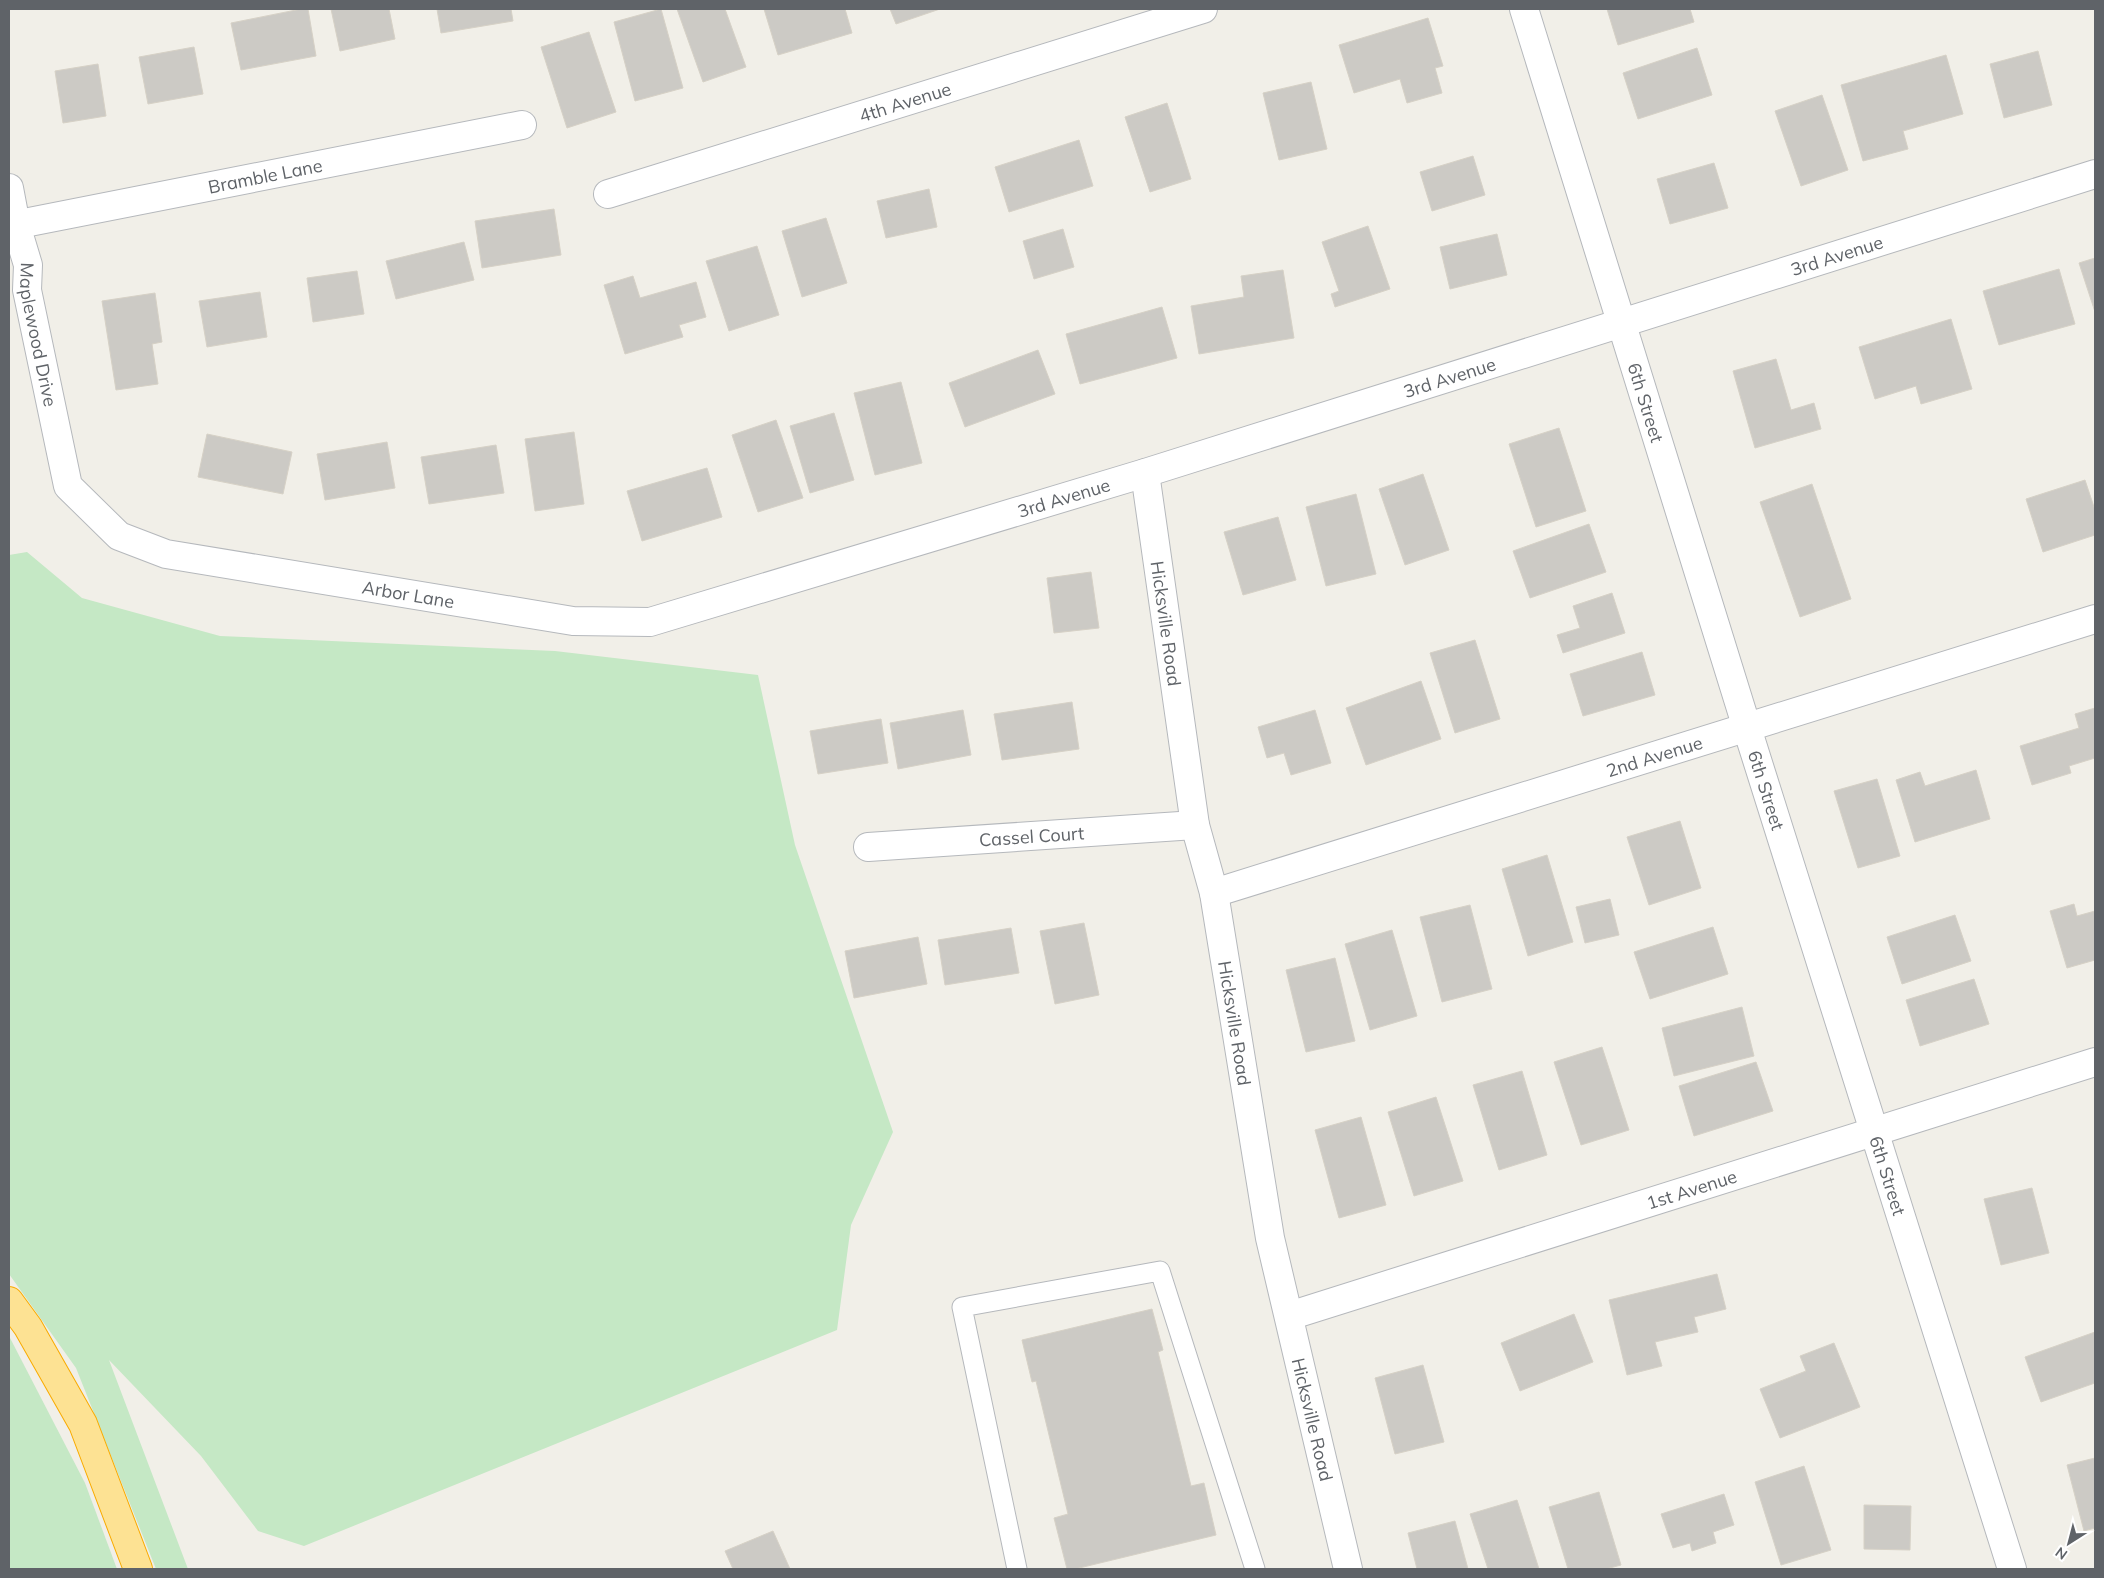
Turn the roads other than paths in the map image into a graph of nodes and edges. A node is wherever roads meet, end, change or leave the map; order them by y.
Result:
1 (1203, 9) edge
2 (1524, 9) edge
3 (522, 125) dead end
4 (2095, 174) edge
5 (9, 188) edge
6 (608, 194) dead end
7 (12, 225) edge
8 (1621, 322) junction
9 (61, 452) joint
10 (1145, 472) junction
11 (804, 576) joint
12 (2095, 619) edge
13 (1747, 728) junction
14 (1195, 825) junction
15 (868, 847) dead end
16 (1214, 893) junction
17 (2095, 1062) edge
18 (1874, 1132) junction
19 (9, 1301) edge
20 (1289, 1316) junction
21 (138, 1569) edge
22 (1017, 1569) edge
23 (1255, 1569) edge
24 (1348, 1569) edge
25 (2012, 1569) edge

1 - 6 street, 4th Avenue
2 - 8 street, 6th Street
3 - 7 street, Bramble Lane
4 - 8 street, 3rd Avenue
5 - 7 street, Maplewood Drive
7 - 9 street, Maplewood Drive
8 - 10 street, 3rd Avenue
8 - 13 street, 6th Street
9 - 11 street, Arbor Lane
10 - 11 street, 3rd Avenue
10 - 14 street, Hicksville Road
12 - 13 street, 2nd Avenue
13 - 16 street, 2nd Avenue
13 - 18 street, 6th Street
14 - 15 street, Cassel Court
14 - 16 street, Hicksville Road
16 - 20 street, Hicksville Road
17 - 18 street, 1st Avenue
18 - 20 street, 1st Avenue
18 - 25 street, 6th Street
19 - 21 highway
20 - 24 street, Hicksville Road
22 - 23 lane

